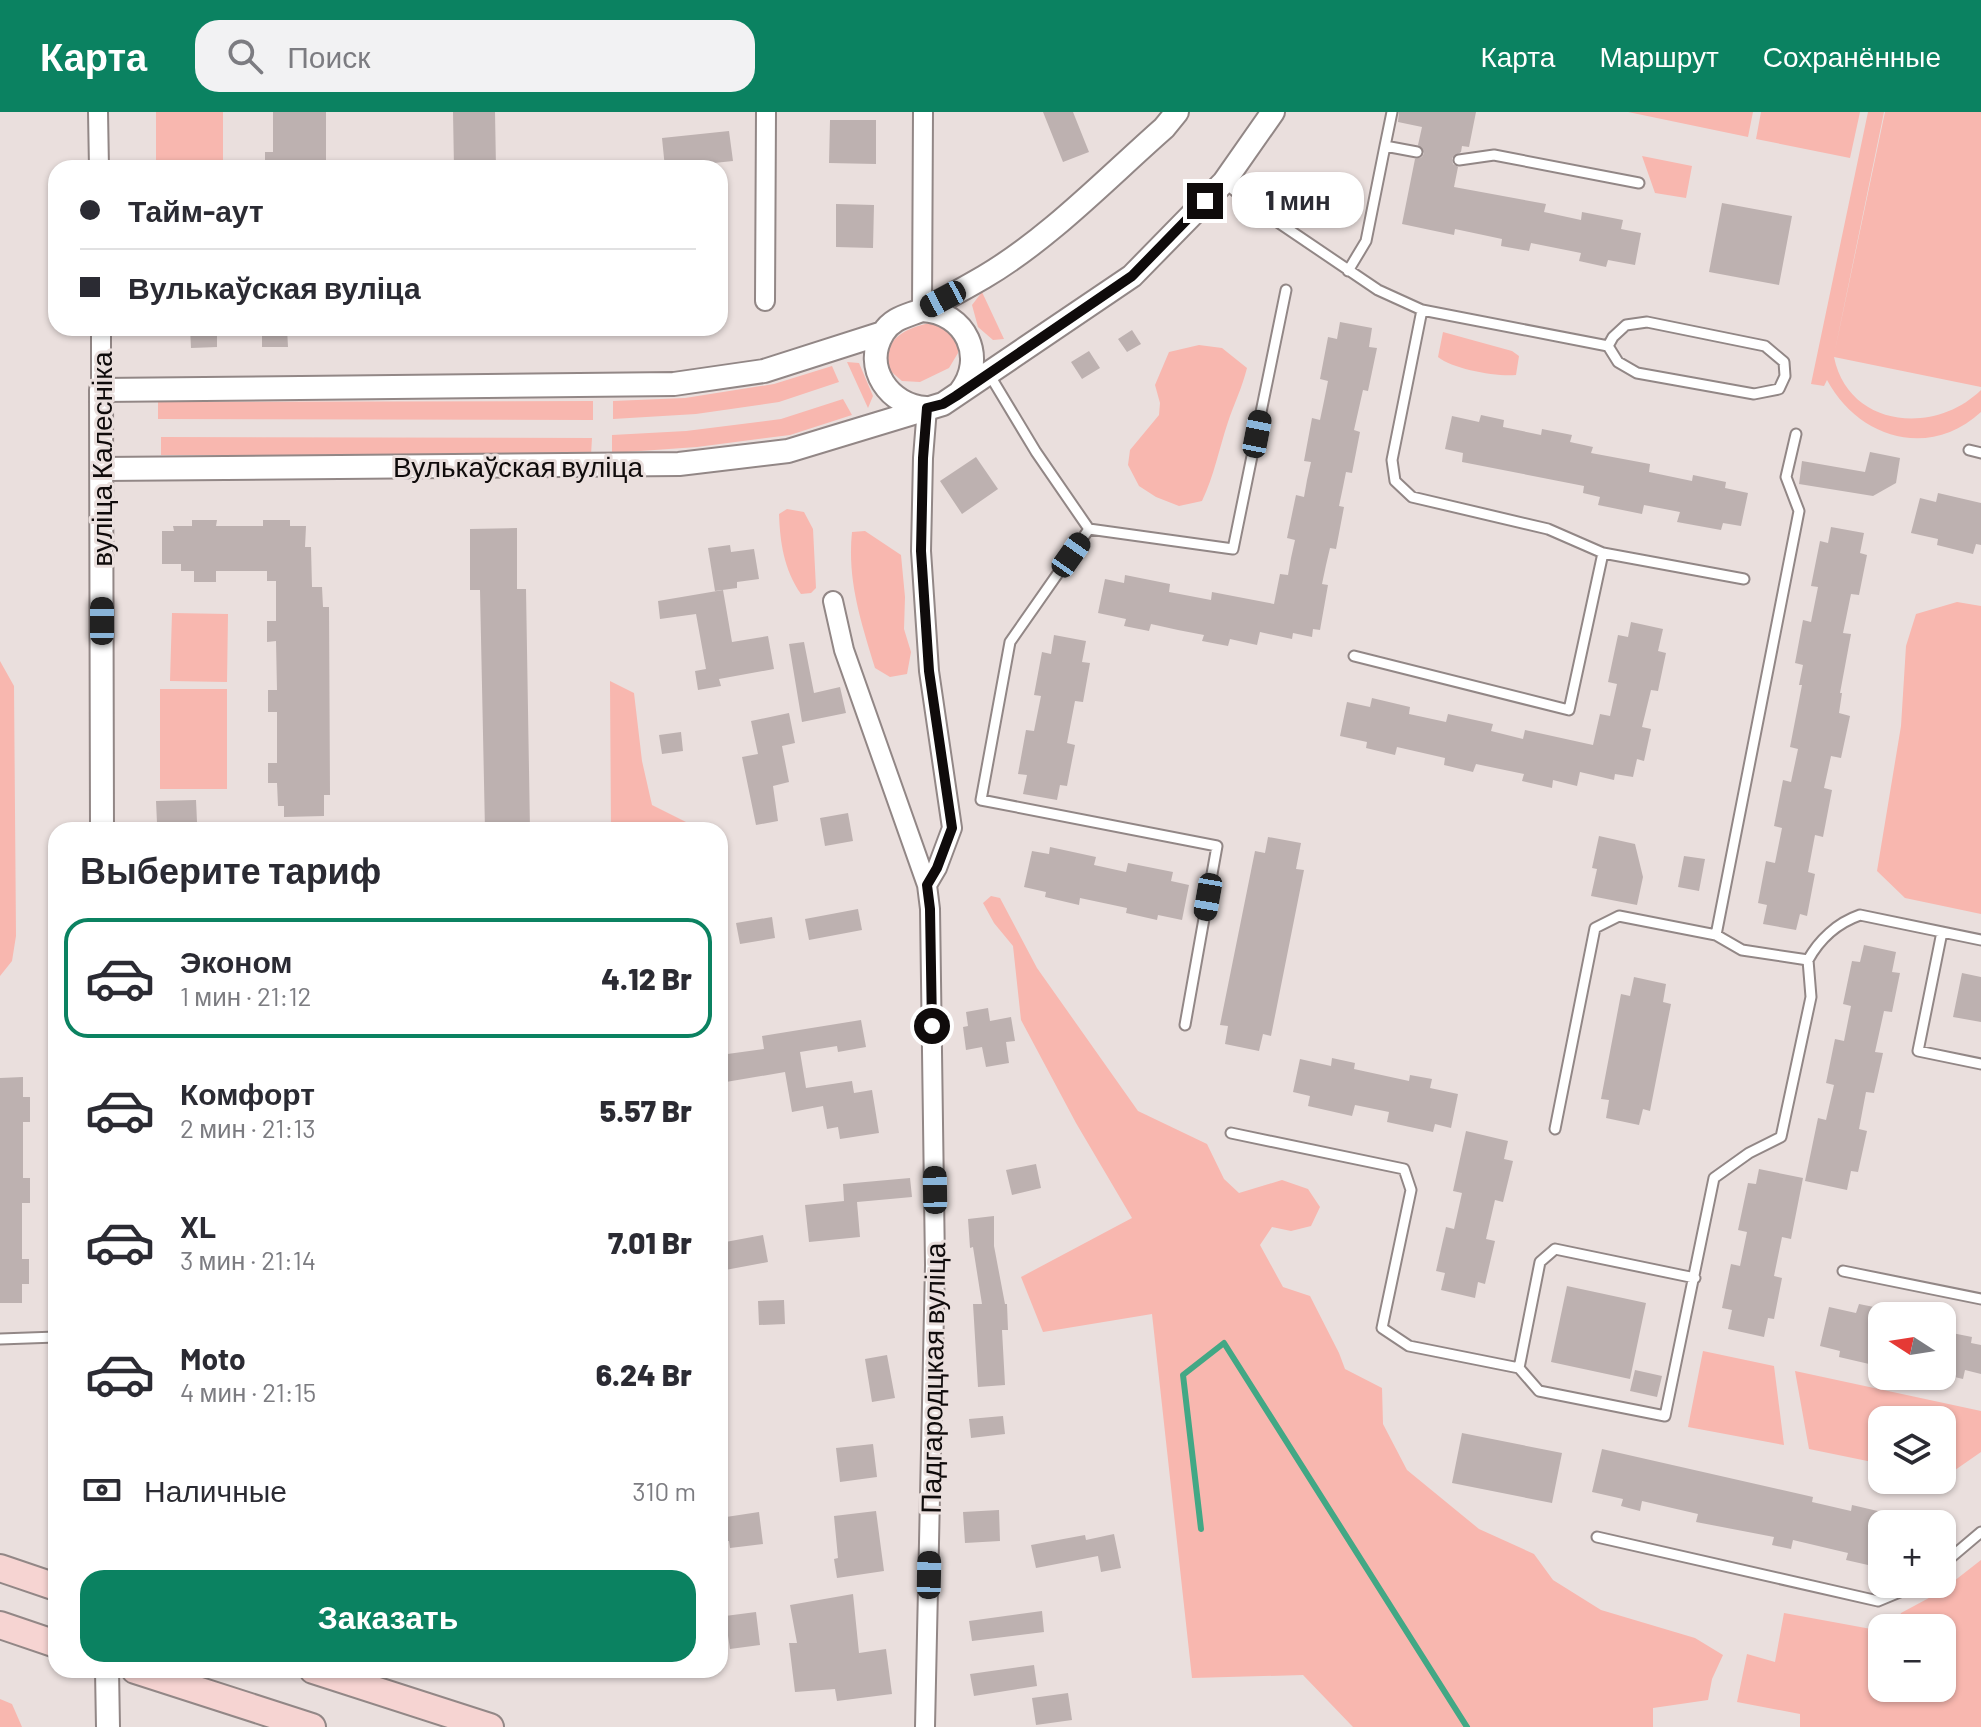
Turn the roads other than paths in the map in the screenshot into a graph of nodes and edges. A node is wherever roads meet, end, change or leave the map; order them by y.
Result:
1 (98, 112) edge
2 (766, 112) edge
3 (923, 112) edge
4 (1177, 112) edge
5 (1273, 112) edge
6 (1392, 112) edge
7 (1385, 146) junction
8 (1417, 152) dead end
9 (99, 160) edge
10 (1459, 160) dead end
11 (1224, 182) junction
12 (1639, 183) dead end
13 (1348, 271) junction
14 (1286, 290) dead end
15 (765, 301) dead end
16 (922, 310) junction
17 (1422, 310) junction
18 (883, 333) junction
19 (101, 336) edge
20 (1608, 346) junction
21 (989, 374) junction
22 (101, 390) junction
23 (956, 396) junction
24 (927, 408) junction
25 (1796, 434) dead end
26 (1969, 450) dead end
27 (1981, 453) edge
28 (102, 469) junction
29 (1089, 529) junction
30 (1603, 553) junction
31 (1744, 579) dead end
32 (833, 601) dead end
33 (1354, 656) dead end
34 (102, 822) edge
35 (927, 885) junction
36 (1942, 932) junction
37 (1716, 935) junction
38 (1981, 940) edge
39 (1808, 960) junction
40 (1185, 1025) dead end
41 (1981, 1064) edge
42 (1555, 1129) dead end
43 (1231, 1133) dead end
44 (1843, 1271) dead end
45 (1695, 1278) junction
46 (1981, 1299) edge
47 (48, 1337) edge
48 (0, 1339) edge
49 (1519, 1368) junction
50 (1981, 1532) edge
51 (1597, 1537) dead end
52 (1956, 1553) edge
53 (0, 1568) edge
54 (48, 1584) edge
55 (1885, 1598) edge
56 (0, 1625) edge
57 (48, 1641) edge
58 (107, 1678) edge
59 (160, 1678) edge
60 (338, 1678) edge
61 (108, 1727) edge
62 (312, 1727) edge
63 (490, 1727) edge
64 (925, 1727) edge

1 - 9 street
2 - 15 street
3 - 16 street
4 - 16 street
5 - 11 street, Вулькаўская вуліца
6 - 7 lane
7 - 8 lane
7 - 13 lane
10 - 12 lane
11 - 13 lane
11 - 21 street, Вулькаўская вуліца
13 - 17 lane
14 - 29 lane
16 - 18 street
16 - 23 street
17 - 20 lane
17 - 30 lane
18 - 22 street
18 - 24 street
19 - 22 street, вуліца Калесніка
20 - 20 lane
21 - 23 street, Вулькаўская вуліца
21 - 29 lane
22 - 28 street, вуліца Калесніка
23 - 24 street, Вулькаўская вуліца
24 - 28 street, Вулькаўская вуліца
24 - 35 street
25 - 37 lane
26 - 27 lane
28 - 34 street, вуліца Калесніка
29 - 40 lane
30 - 31 lane
30 - 33 lane
32 - 35 street, Падгародцкая вуліца
35 - 64 street, Падгародцкая вуліца
36 - 38 lane
36 - 39 lane
36 - 41 lane
37 - 39 lane
37 - 42 lane
39 - 45 lane
43 - 49 lane
44 - 46 lane
45 - 49 lane
45 - 49 lane
47 - 48 lane
50 - 52 lane
51 - 55 lane
53 - 54 main road
56 - 57 main road
58 - 61 street
59 - 62 main road
60 - 63 main road

